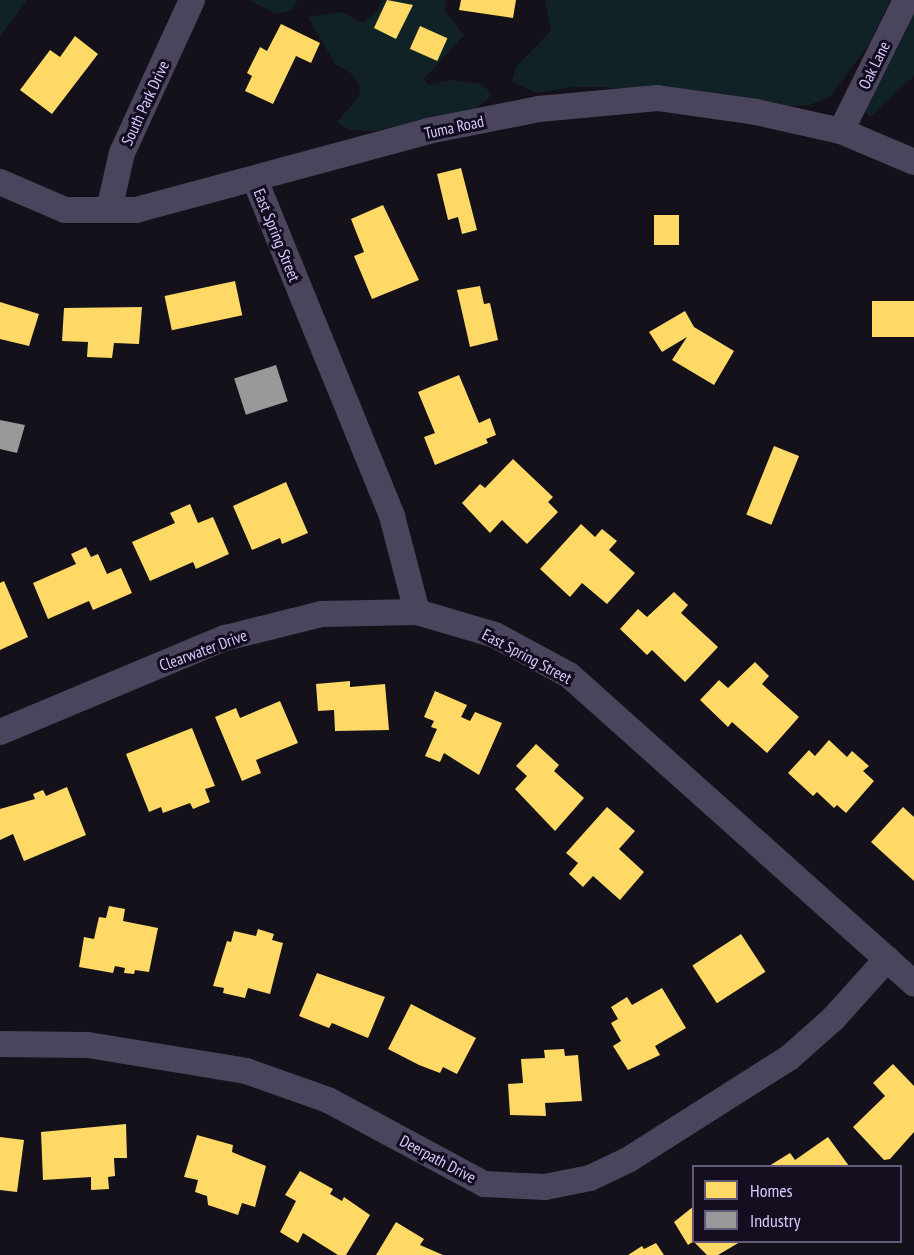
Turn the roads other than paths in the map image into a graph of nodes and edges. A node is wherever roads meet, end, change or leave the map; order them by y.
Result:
1 (192, 0) edge
2 (906, 0) edge
3 (841, 130) junction
4 (914, 162) edge
5 (255, 180) junction
6 (0, 182) edge
7 (109, 210) junction
8 (417, 612) junction
9 (0, 732) edge
10 (887, 959) junction
11 (914, 984) edge
12 (0, 1044) edge

1 - 7 street, South Park Drive
2 - 3 street, Oak Lane
3 - 4 street, Tuma Road
3 - 5 street, Tuma Road
5 - 7 street, Tuma Road
5 - 8 street, East Spring Street
6 - 7 street, Tuma Road
8 - 9 street, Clearwater Drive
8 - 10 street, East Spring Street
10 - 11 street, East Spring Street
10 - 12 street, Deerpath Drive

